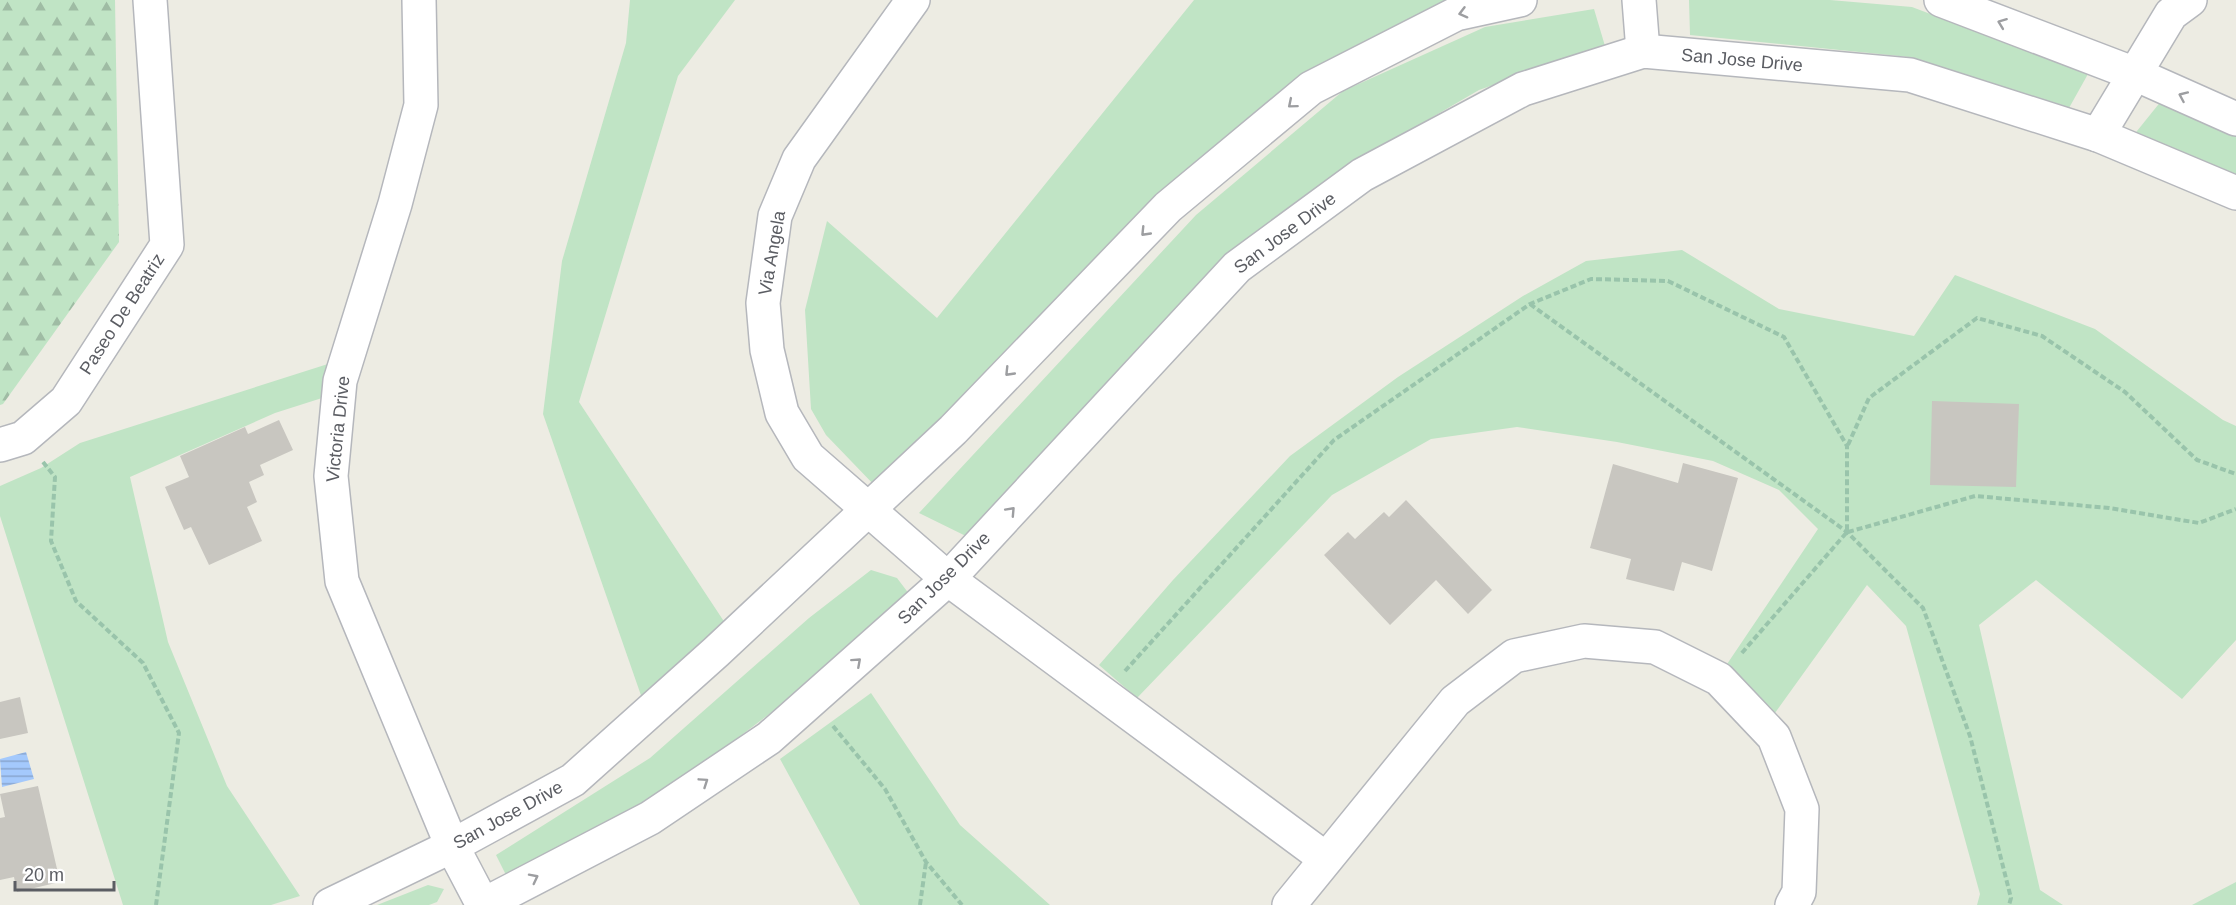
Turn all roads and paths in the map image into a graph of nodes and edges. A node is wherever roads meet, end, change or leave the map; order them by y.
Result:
1 (150, 0) edge
2 (418, 0) edge
3 (913, 0) edge
4 (1520, 0) edge
5 (1640, 0) edge
6 (1941, 0) edge
7 (2190, 0) edge
8 (1644, 51) junction
9 (2135, 74) junction
10 (2236, 119) edge
11 (2098, 135) junction
12 (2236, 194) edge
13 (1530, 304) junction
14 (12, 442) edge
15 (1847, 446) junction
16 (2236, 474) edge
17 (2236, 509) edge
18 (868, 510) junction
19 (1847, 532) junction
20 (948, 579) junction
21 (1719, 679) junction
22 (1105, 693) junction
23 (812, 702) junction
24 (452, 846) junction
25 (1326, 859) junction
26 (926, 862) junction
27 (156, 905) edge
28 (330, 905) edge
29 (483, 905) edge
30 (920, 905) edge
31 (962, 905) edge
32 (1289, 905) edge
33 (1792, 905) edge
34 (2010, 905) edge

1 - 14 street, Paseo De Beatriz
2 - 24 street, Victoria Drive
3 - 18 street, Via Angela
4 -> 18 street, San Jose Drive
5 - 8 street
9 -> 6 street
7 - 9 street
8 - 11 street, San Jose Drive
20 -> 8 street, San Jose Drive
10 -> 9 street
9 - 11 street
11 - 12 street, San Jose Drive
13 - 15 path
13 - 19 path
13 - 22 path
14 - 27 path
15 - 16 path
15 - 19 path
17 - 19 path
18 - 20 street, Via Angela
18 - 24 street, San Jose Drive
19 - 21 path
19 - 34 path
20 - 22 street, Via Angela
23 -> 20 street, San Jose Drive
21 - 25 street
21 - 33 street
22 - 25 street, Via Angela
23 - 26 path
29 -> 23 street, San Jose Drive
24 - 28 street, San Jose Drive
24 - 29 street, Victoria Drive
25 - 32 street
26 - 30 path
26 - 31 path

